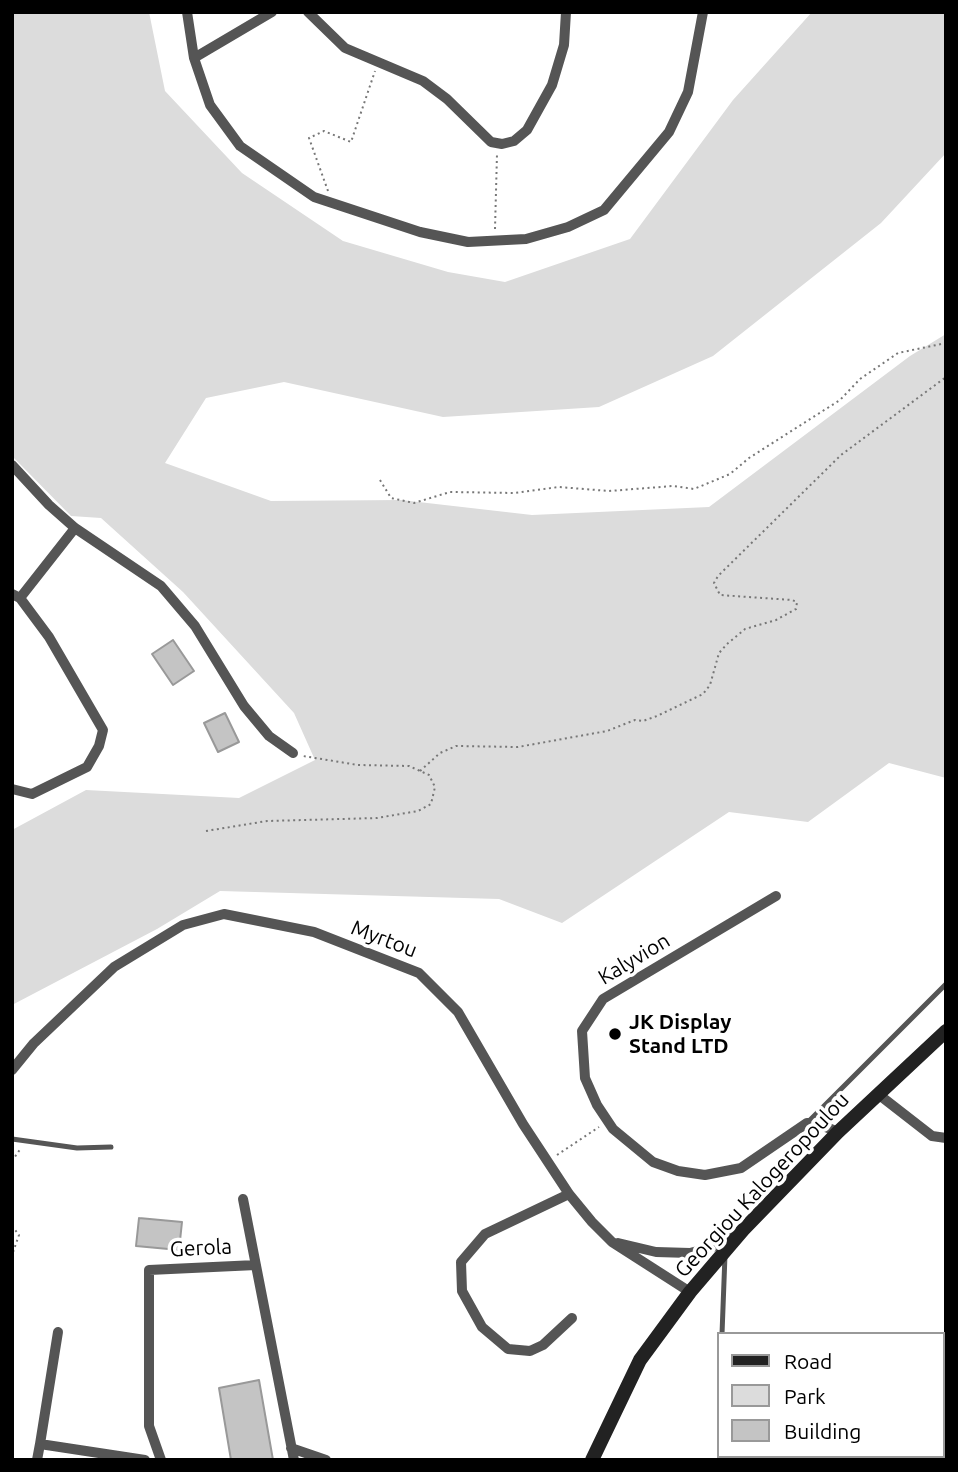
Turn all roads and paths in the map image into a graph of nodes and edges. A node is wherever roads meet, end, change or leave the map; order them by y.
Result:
1 (187, 12) edge
2 (272, 12) edge
3 (307, 12) edge
4 (566, 12) edge
5 (703, 12) edge
6 (194, 58) junction
7 (377, 64) junction
8 (498, 143) junction
9 (330, 202) junction
10 (495, 241) junction
11 (946, 343) edge
12 (946, 377) edge
13 (12, 465) edge
14 (380, 480) dead end
15 (75, 527) junction
16 (16, 596) edge
17 (293, 753) joint
18 (420, 771) junction
19 (12, 789) edge
20 (206, 831) dead end
21 (776, 897) dead end
22 (946, 984) edge
23 (946, 1031) edge
24 (12, 1070) edge
25 (878, 1094) junction
26 (607, 1120) junction
27 (807, 1123) junction
28 (838, 1132) junction
29 (946, 1138) edge
30 (12, 1139) edge
31 (26, 1142) junction
32 (111, 1147) dead end
33 (560, 1153) dead end
34 (12, 1160) edge
35 (569, 1194) junction
36 (243, 1199) dead end
37 (12, 1226) edge
38 (743, 1230) junction
39 (612, 1242) junction
40 (726, 1249) junction
41 (12, 1255) edge
42 (256, 1265) junction
43 (690, 1292) junction
44 (572, 1318) dead end
45 (58, 1332) dead end
46 (722, 1332) edge
47 (40, 1444) junction
48 (293, 1454) edge
49 (37, 1460) edge
50 (145, 1460) edge
51 (161, 1460) edge
52 (326, 1460) edge
53 (592, 1460) edge

1 - 6 street
2 - 6 street
3 - 7 street
4 - 8 street
5 - 10 street
6 - 9 street
7 - 8 street
7 - 9 path
8 - 10 path
9 - 10 street
11 - 14 path
12 - 18 path
13 - 15 street
15 - 16 street
15 - 17 street
16 - 19 street
17 - 18 path
18 - 20 path
21 - 26 street, Kalyvion
22 - 27 lane
23 - 25 street, Georgiou Kalogeropoulou
24 - 35 street, Myrtou
25 - 28 street, Georgiou Kalogeropoulou
25 - 29 street
26 - 27 street, Kalyvion
26 - 33 path
27 - 28 street
28 - 38 street, Georgiou Kalogeropoulou
30 - 31 lane
31 - 32 lane
31 - 34 path
35 - 39 street, Myrtou
35 - 44 street
36 - 42 street
37 - 41 path
38 - 39 street
38 - 40 street, Georgiou Kalogeropoulou
39 - 43 street, Myrtou
40 - 43 street, Georgiou Kalogeropoulou
40 - 46 lane
42 - 48 street
42 - 51 street, Gerola
43 - 53 street, Georgiou Kalogeropoulou
45 - 47 street
47 - 49 street
47 - 50 street
48 - 52 street

